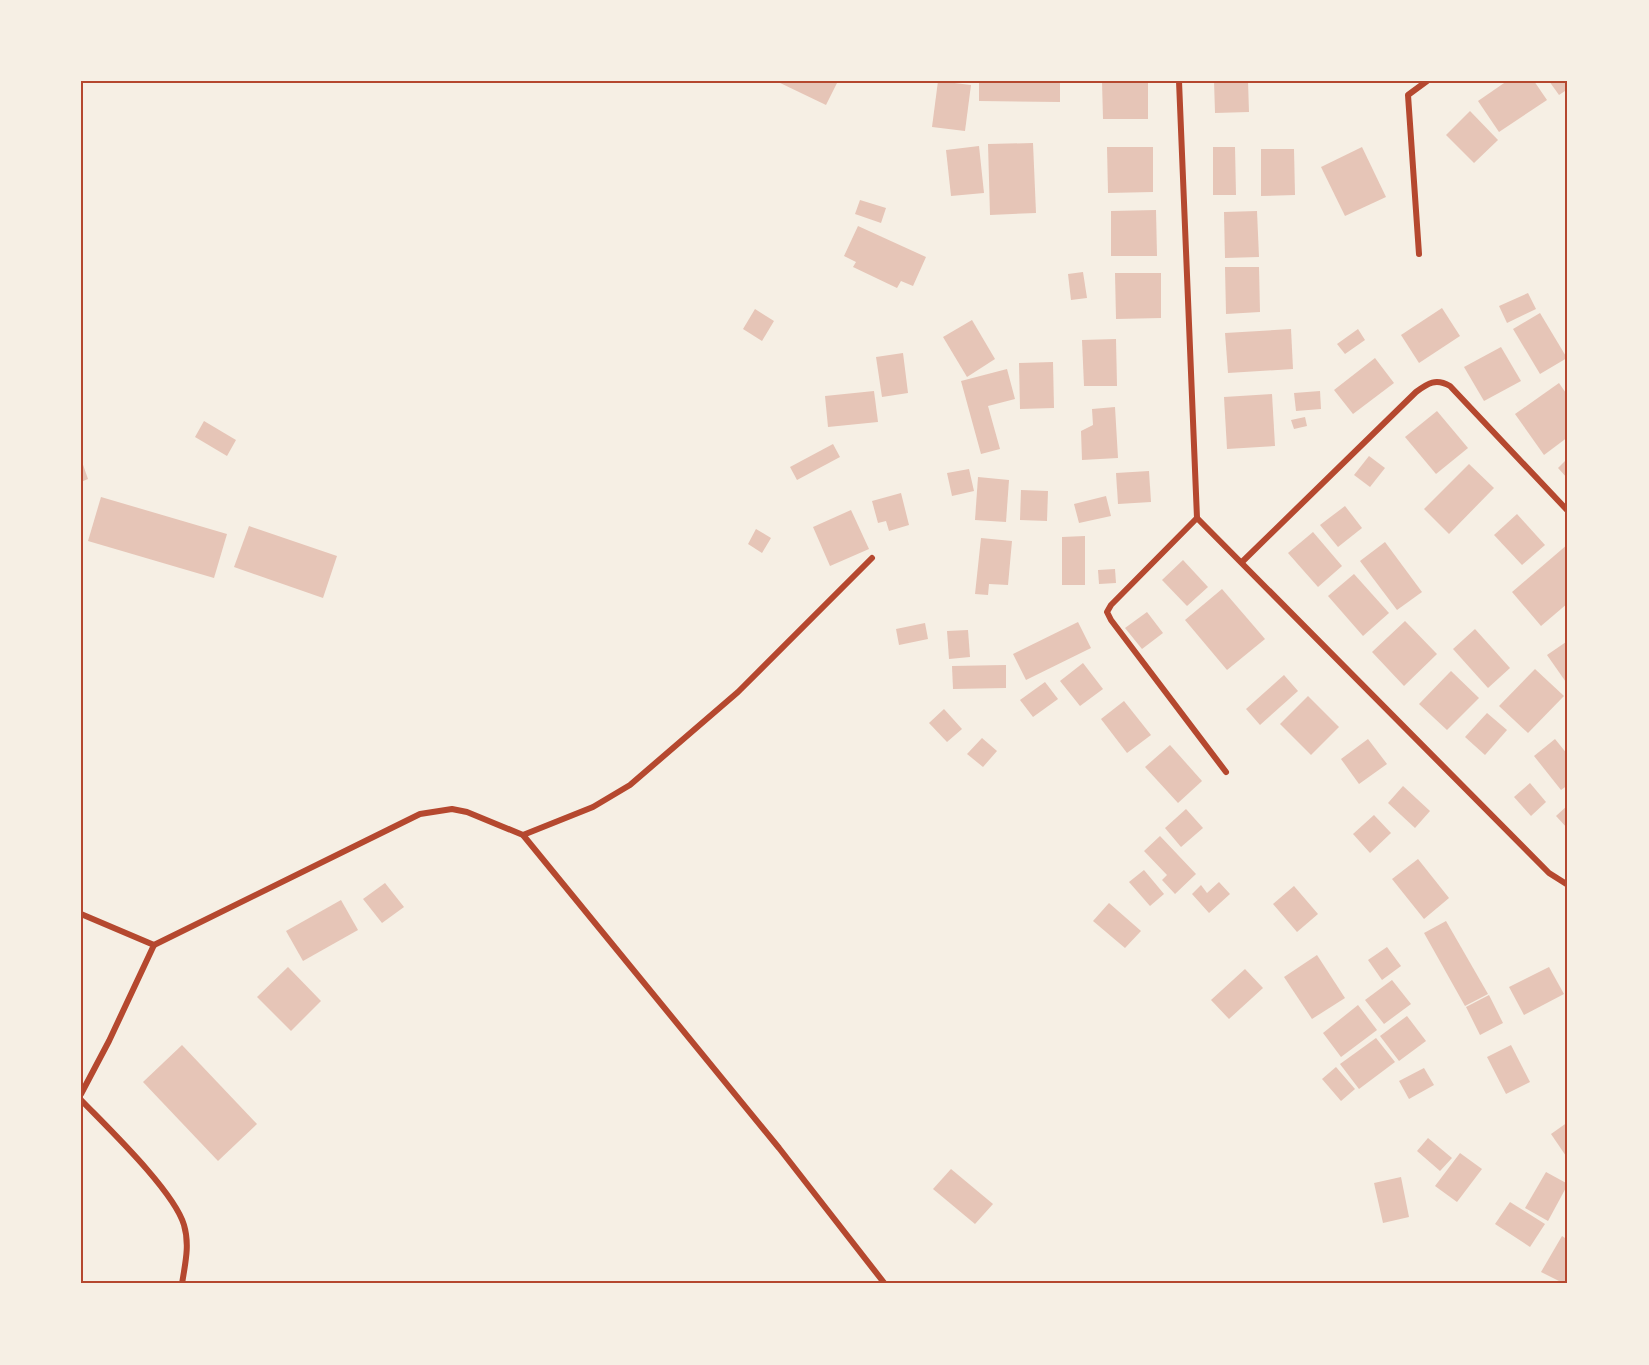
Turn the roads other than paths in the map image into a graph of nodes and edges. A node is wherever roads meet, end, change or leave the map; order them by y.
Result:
1 (1179, 81) edge
2 (1427, 81) edge
3 (1419, 255) dead end
4 (1568, 511) edge
5 (1197, 518) junction
6 (872, 558) dead end
7 (1243, 561) junction
8 (1226, 772) dead end
9 (523, 835) junction
10 (1568, 885) edge
11 (81, 914) edge
12 (154, 945) junction
13 (81, 1094) edge
14 (81, 1100) edge
15 (182, 1284) edge
16 (885, 1284) edge

1 - 5 street
2 - 3 street
4 - 7 street
5 - 7 street
5 - 8 street
6 - 9 street
7 - 10 street
9 - 12 street
9 - 16 street
11 - 12 street
12 - 13 street
14 - 15 street

